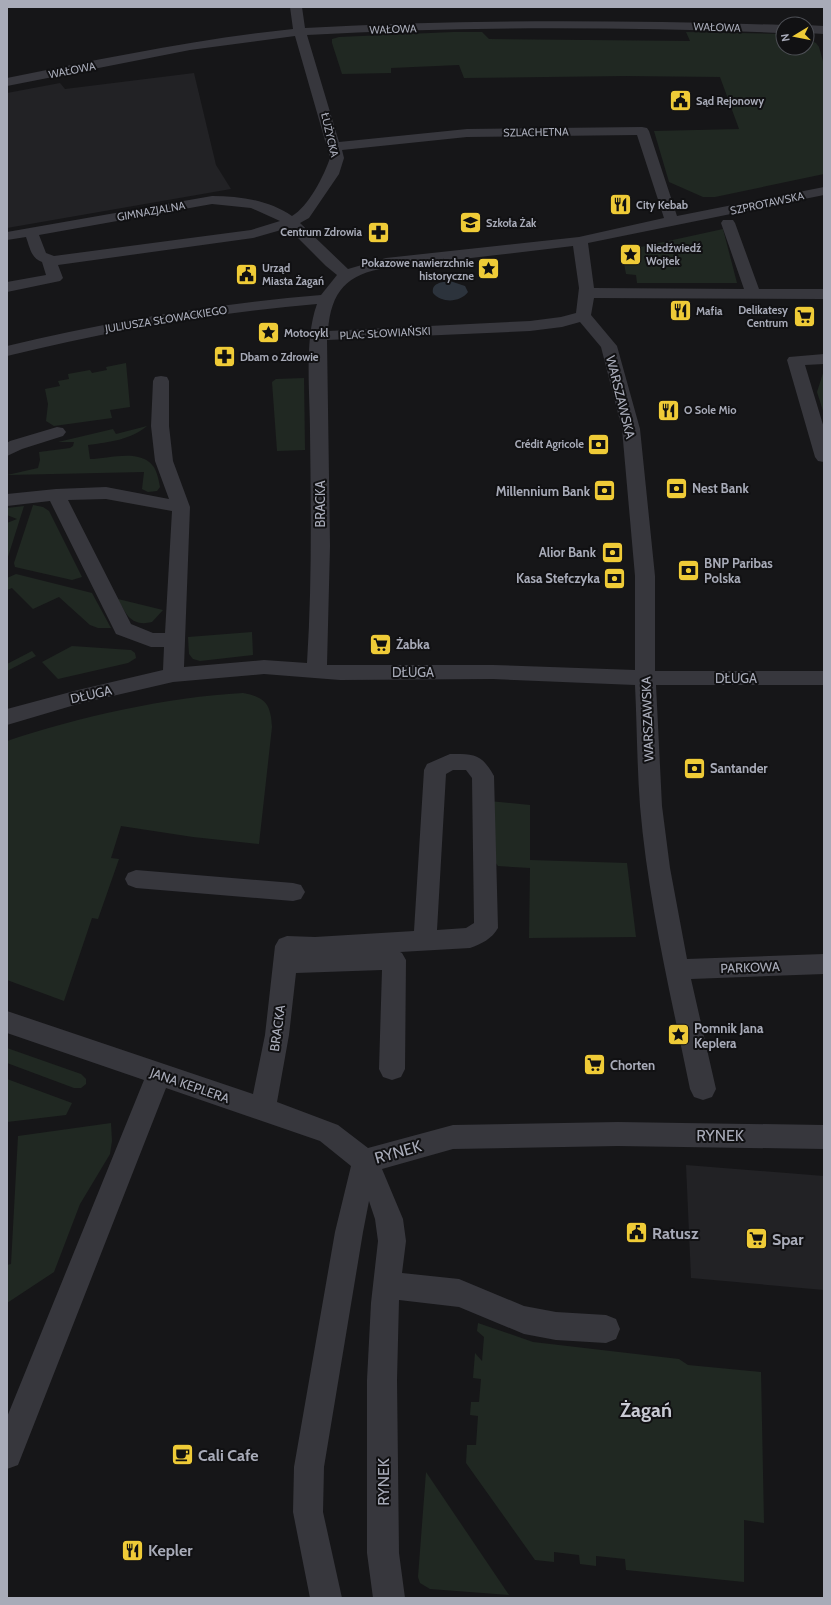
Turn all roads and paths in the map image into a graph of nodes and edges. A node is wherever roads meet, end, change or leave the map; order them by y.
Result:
1 (296, 7) edge
2 (775, 29) edge
3 (300, 32) junction
4 (7, 82) edge
5 (335, 147) junction
6 (824, 191) edge
7 (711, 214) joint
8 (291, 222) junction
9 (672, 222) junction
10 (728, 223) dead end
11 (31, 232) junction
12 (7, 236) edge
13 (580, 242) junction
14 (49, 260) junction
15 (346, 275) junction
16 (7, 287) edge
17 (753, 292) junction
18 (587, 293) junction
19 (824, 294) edge
20 (326, 299) junction
21 (583, 316) junction
22 (320, 336) junction
23 (7, 351) edge
24 (824, 359) edge
25 (161, 381) dead end
26 (57, 432) dead end
27 (7, 451) edge
28 (824, 458) edge
29 (56, 495) junction
30 (7, 500) edge
31 (181, 507) junction
32 (175, 640) junction
33 (317, 672) junction
34 (173, 675) junction
35 (645, 678) junction
36 (824, 678) edge
37 (7, 717) edge
38 (136, 879) dead end
39 (293, 892) dead end
40 (425, 941) junction
41 (286, 954) junction
42 (824, 964) edge
43 (677, 969) junction
44 (7, 1022) edge
45 (392, 1069) dead end
46 (159, 1074) junction
47 (703, 1089) dead end
48 (263, 1110) junction
49 (824, 1137) edge
50 (365, 1161) junction
51 (388, 1284) junction
52 (606, 1329) dead end
53 (7, 1454) edge
54 (326, 1598) edge
55 (389, 1598) edge

1 - 3 street, ŁUŻYCKA
2 - 3 street, WAŁOWA
3 - 4 street, WAŁOWA
3 - 5 street, ŁUŻYCKA
5 - 8 street, ŁUŻYCKA
5 - 9 street, SZLACHETNA
6 - 7 street, SZPROTAWSKA
7 - 9 street, PLAC SŁOWIAŃSKI
8 - 11 street, GIMNAZJALNA
8 - 14 street, ŁUŻYCKA
8 - 15 street
9 - 13 street, PLAC SŁOWIAŃSKI
10 - 17 street
11 - 12 street, GIMNAZJALNA
11 - 14 street
13 - 15 street, PLAC SŁOWIAŃSKI
13 - 18 street
14 - 16 street
15 - 20 street, PLAC SŁOWIAŃSKI
17 - 18 street
17 - 19 street
18 - 21 street
20 - 22 street, PLAC SŁOWIAŃSKI
20 - 23 street, JULIUSZA SŁOWACKIEGO
21 - 22 street, PLAC SŁOWIAŃSKI
21 - 35 street, WARSZAWSKA
22 - 33 street, BRACKA
24 - 28 street
25 - 31 street
26 - 27 street
29 - 30 street
29 - 31 street
29 - 32 street
31 - 32 street
32 - 34 street
33 - 34 street, DŁUGA
33 - 35 street, DŁUGA
34 - 37 street, DŁUGA
35 - 36 street, DŁUGA
35 - 43 street, WARSZAWSKA
38 - 39 street
40 - 40 street
40 - 41 street
41 - 45 street
41 - 48 street, BRACKA
42 - 43 street, PARKOWA
43 - 47 street, WARSZAWSKA
44 - 46 street, JANA KEPLERA
46 - 48 street, JANA KEPLERA
46 - 53 street
48 - 50 street, JANA KEPLERA
49 - 50 street, RYNEK
50 - 51 street, RYNEK
50 - 54 street
51 - 52 street
51 - 55 street, RYNEK

